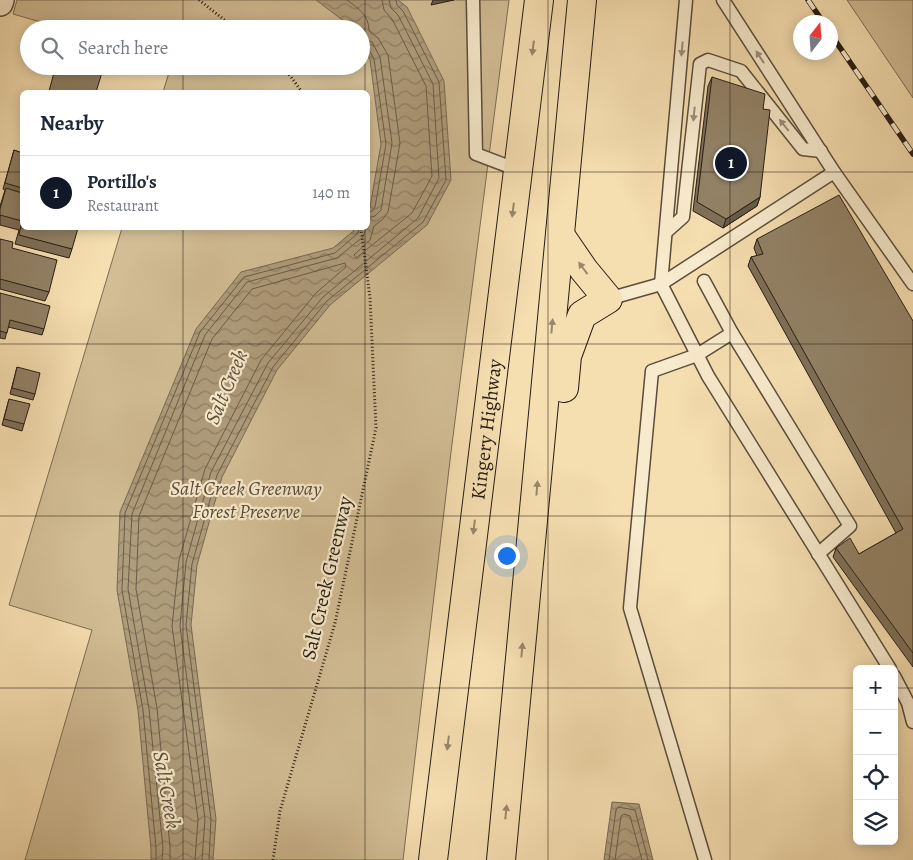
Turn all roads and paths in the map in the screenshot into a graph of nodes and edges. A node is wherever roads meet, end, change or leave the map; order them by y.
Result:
1 (199, 0) edge
2 (473, 0) edge
3 (539, 0) edge
4 (582, 0) edge
5 (686, 0) edge
6 (723, 0) edge
7 (225, 20) edge
8 (290, 75) edge
9 (301, 90) edge
10 (821, 151) junction
11 (518, 170) junction
12 (834, 172) junction
13 (361, 230) edge
14 (666, 232) junction
15 (560, 235) junction
16 (704, 281) dead end
17 (661, 284) junction
18 (913, 284) edge
19 (608, 299) junction
20 (732, 333) junction
21 (697, 356) junction
22 (818, 554) junction
23 (527, 596) junction
24 (887, 665) edge
25 (898, 684) edge
26 (913, 722) edge
27 (273, 860) edge
28 (433, 860) edge
29 (501, 860) edge
30 (705, 860) edge

1 - 7 path
2 - 11 lane
3 -> 11 highway, Kingery Highway
4 - 15 highway
5 -> 14 lane
10 -> 6 lane
8 - 9 path
10 - 12 lane
10 -> 14 lane
11 -> 28 highway, Kingery Highway
12 - 17 lane
12 - 18 lane
13 - 27 path, Salt Creek Greenway
14 - 17 lane
19 -> 15 highway
23 -> 15 highway
16 - 20 lane
17 - 19 lane
17 - 21 lane
19 - 23 highway
20 - 21 lane
20 - 22 lane
21 - 22 lane
21 - 30 lane
22 - 24 lane
29 -> 23 highway
25 - 26 lane

